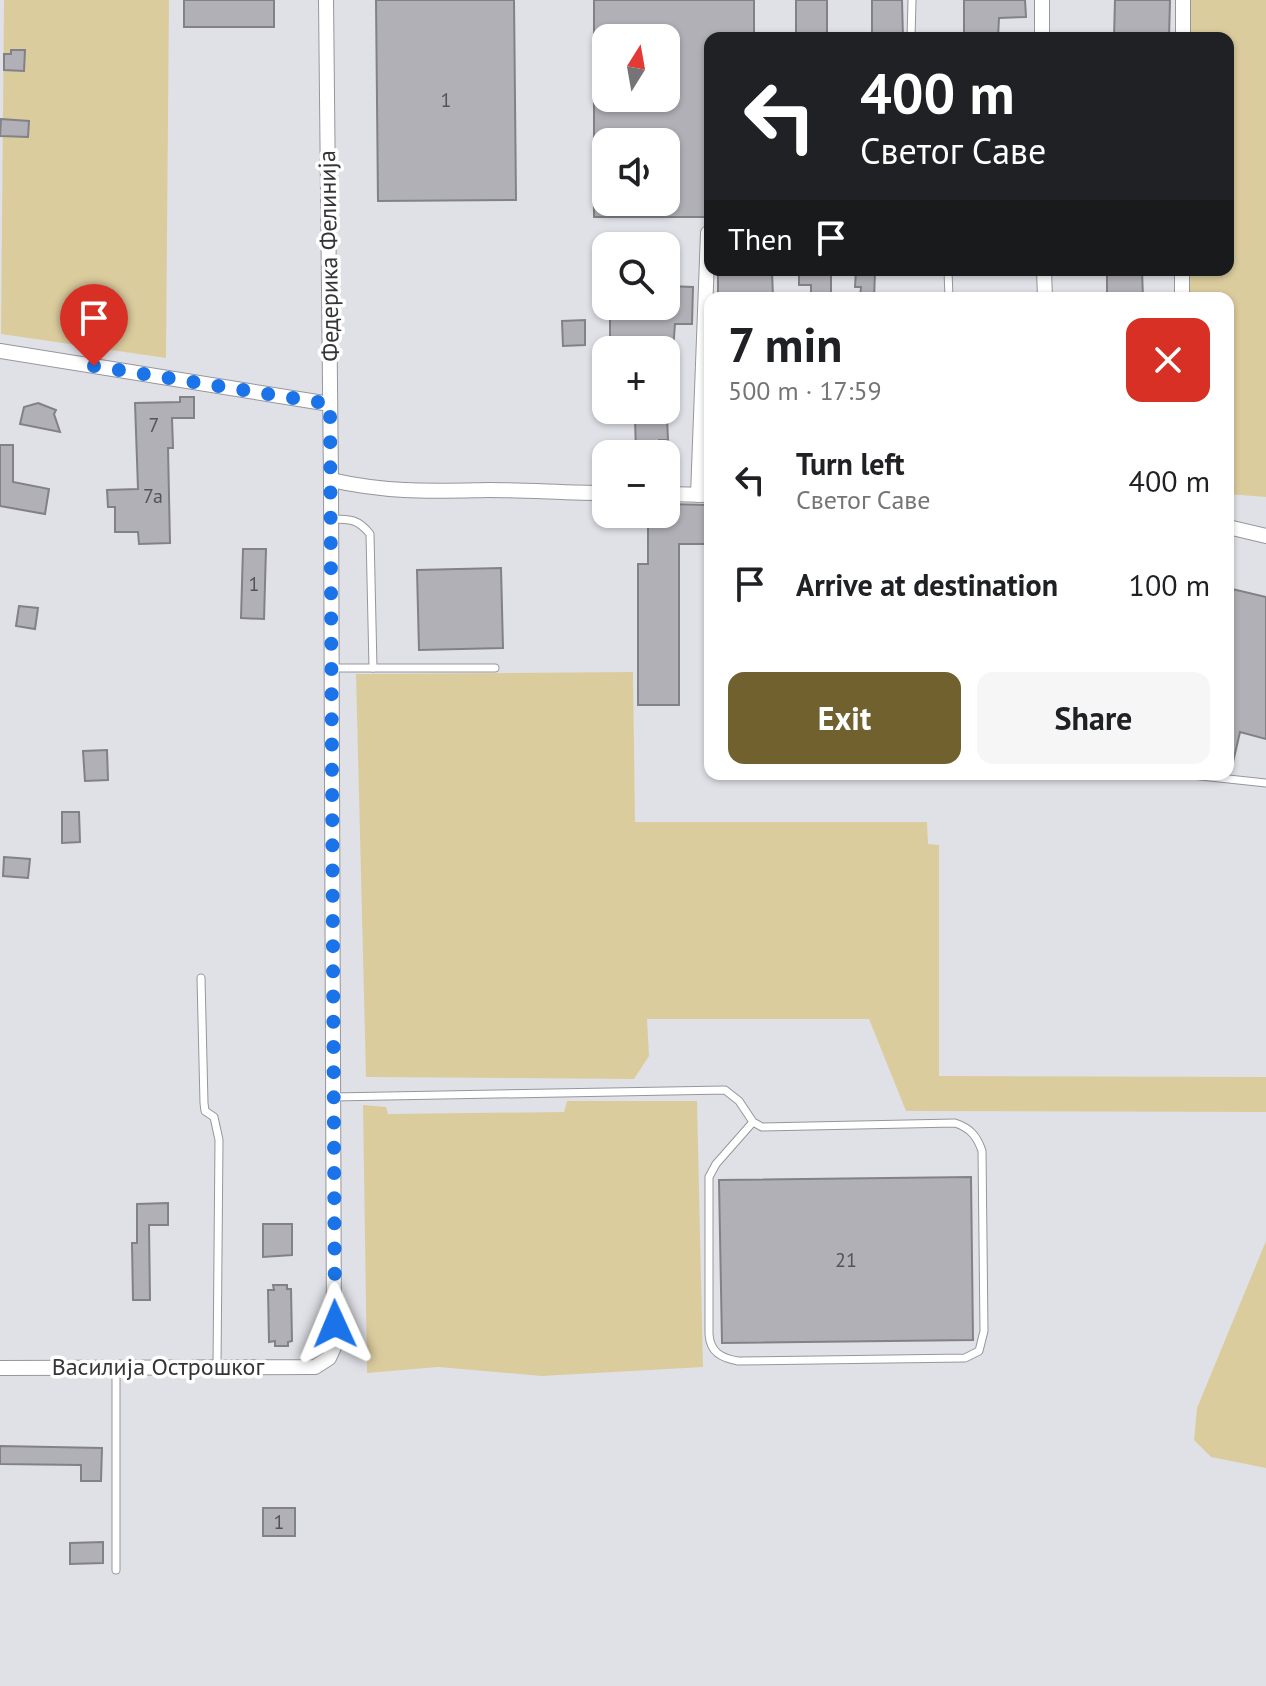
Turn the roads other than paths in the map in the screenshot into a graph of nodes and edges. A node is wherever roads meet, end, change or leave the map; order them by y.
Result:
1 (326, 0) edge
2 (912, 0) edge
3 (1042, 0) edge
4 (1183, 0) edge
5 (911, 32) edge
6 (1042, 32) edge
7 (1183, 32) edge
8 (0, 351) edge
9 (330, 404) junction
10 (331, 480) junction
11 (592, 493) edge
12 (680, 494) edge
13 (704, 495) edge
14 (331, 519) junction
15 (1234, 528) edge
16 (1266, 536) edge
17 (330, 668) junction
18 (373, 668) junction
19 (495, 668) dead end
20 (1234, 780) edge
21 (1266, 783) edge
22 (201, 978) dead end
23 (333, 1097) junction
24 (753, 1122) junction
25 (116, 1366) junction
26 (217, 1367) junction
27 (315, 1367) joint
28 (0, 1368) edge
29 (116, 1570) dead end

1 - 9 street, Федерика Фелинија
2 - 5 lane
3 - 6 street
4 - 7 street
8 - 9 street
9 - 10 street, Федерика Фелинија
10 - 11 street
10 - 14 street, Федерика Фелинија
12 - 13 street
14 - 17 street, Федерика Фелинија
14 - 18 lane
15 - 16 street
17 - 18 lane
17 - 23 street, Федерика Фелинија
18 - 19 lane
20 - 21 lane
22 - 26 lane
23 - 24 lane
23 - 27 street, Федерика Фелинија
24 - 24 lane
25 - 26 street, Василија Острошког
25 - 28 street, Василија Острошког
25 - 29 lane
26 - 27 street, Василија Острошког

